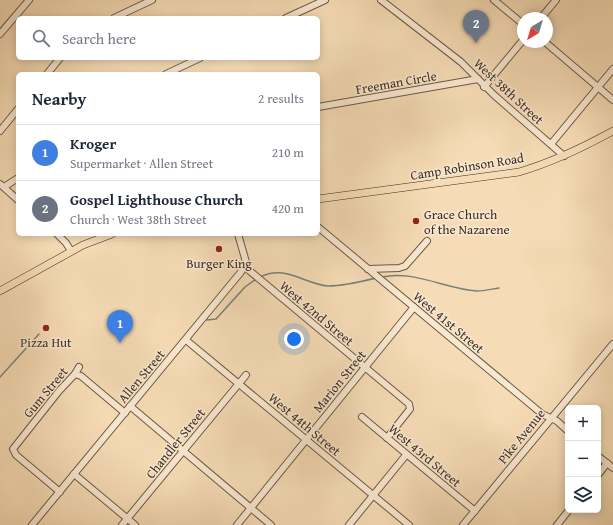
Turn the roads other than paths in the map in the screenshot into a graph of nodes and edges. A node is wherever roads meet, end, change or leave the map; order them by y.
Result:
1 (29, 0) edge
2 (152, 0) edge
3 (325, 0) edge
4 (381, 0) edge
5 (494, 0) edge
6 (556, 0) edge
7 (546, 12) edge
8 (118, 16) edge
9 (290, 16) edge
10 (517, 19) edge
11 (0, 34) edge
12 (517, 47) edge
13 (552, 48) edge
14 (58, 60) edge
15 (196, 60) edge
16 (613, 69) edge
17 (49, 72) edge
18 (170, 72) edge
19 (478, 79) junction
20 (484, 86) junction
21 (598, 87) junction
22 (613, 100) edge
23 (320, 107) edge
24 (16, 111) edge
25 (0, 131) edge
26 (613, 131) edge
27 (551, 144) junction
28 (564, 156) junction
29 (16, 179) edge
30 (2, 186) edge
31 (16, 198) edge
32 (320, 199) edge
33 (320, 229) edge
34 (60, 236) edge
35 (107, 236) edge
36 (239, 236) edge
37 (427, 241) dead end
38 (71, 251) junction
39 (245, 267) junction
40 (370, 271) junction
41 (0, 291) edge
42 (414, 307) junction
43 (186, 340) junction
44 (613, 344) edge
45 (79, 367) dead end
46 (365, 368) junction
47 (75, 374) junction
48 (246, 375) dead end
49 (239, 383) junction
50 (130, 406) junction
51 (125, 413) junction
52 (362, 417) dead end
53 (550, 418) junction
54 (565, 428) edge
55 (387, 438) junction
56 (306, 439) junction
57 (183, 450) junction
58 (406, 455) junction
59 (601, 458) edge
60 (607, 463) junction
61 (613, 468) edge
62 (601, 471) edge
63 (74, 474) junction
64 (60, 492) junction
65 (373, 495) junction
66 (251, 508) junction
67 (475, 511) junction
68 (567, 513) edge
69 (127, 519) junction
70 (32, 525) edge
71 (122, 525) edge
72 (135, 525) edge
73 (236, 525) edge
74 (271, 525) edge
75 (349, 525) edge
76 (408, 525) edge
77 (463, 525) edge
78 (557, 525) edge

1 - 11 street
2 - 8 street
3 - 9 street
4 - 19 street, West 38th Street
5 - 10 street
6 - 7 street
12 - 20 street
13 - 21 street
14 - 17 street
15 - 18 street
16 - 21 street
19 - 20 street, West 38th Street
19 - 23 street, Freeman Circle
20 - 27 street, West 38th Street
21 - 22 street
21 - 27 street
24 - 25 street
26 - 28 main road, Camp Robinson Road
27 - 28 street, West 38th Street
28 - 32 main road, Camp Robinson Road
29 - 30 street
30 - 31 street
33 - 40 street, West 41st Street
34 - 38 street
35 - 38 main road
36 - 39 street
37 - 40 street
38 - 41 main road
39 - 43 street, Allen Street
39 - 46 street, West 42nd Street
40 - 42 street, West 41st Street
42 - 46 street, Marion Street
42 - 53 street, West 41st Street
43 - 49 street, West 44th Street
43 - 50 street, Allen Street
44 - 53 street, Pike Avenue
45 - 47 street, Gum Street
46 - 55 street, West 42nd Street
46 - 56 street, Marion Street
47 - 51 street
47 - 64 street, Gum Street
48 - 49 street, Chandler Street
49 - 56 street, West 44th Street
49 - 57 street, Chandler Street
50 - 51 street, Allen Street
50 - 57 street
51 - 63 street, Allen Street
52 - 55 street, West 43rd Street
53 - 54 street, West 41st Street
53 - 67 street, Pike Avenue
55 - 58 street, West 43rd Street
56 - 65 street, West 44th Street
56 - 66 street, Marion Street
57 - 66 street
57 - 69 street, Chandler Street
58 - 65 street
58 - 67 street, West 43rd Street
59 - 60 street
60 - 61 street
60 - 62 street
63 - 64 street, Allen Street
63 - 69 street
64 - 70 street, Allen Street
65 - 75 street
65 - 76 street, West 44th Street
66 - 73 street, Marion Street
66 - 74 street
67 - 77 street, Pike Avenue
68 - 78 street
69 - 71 street, Chandler Street
69 - 72 street

